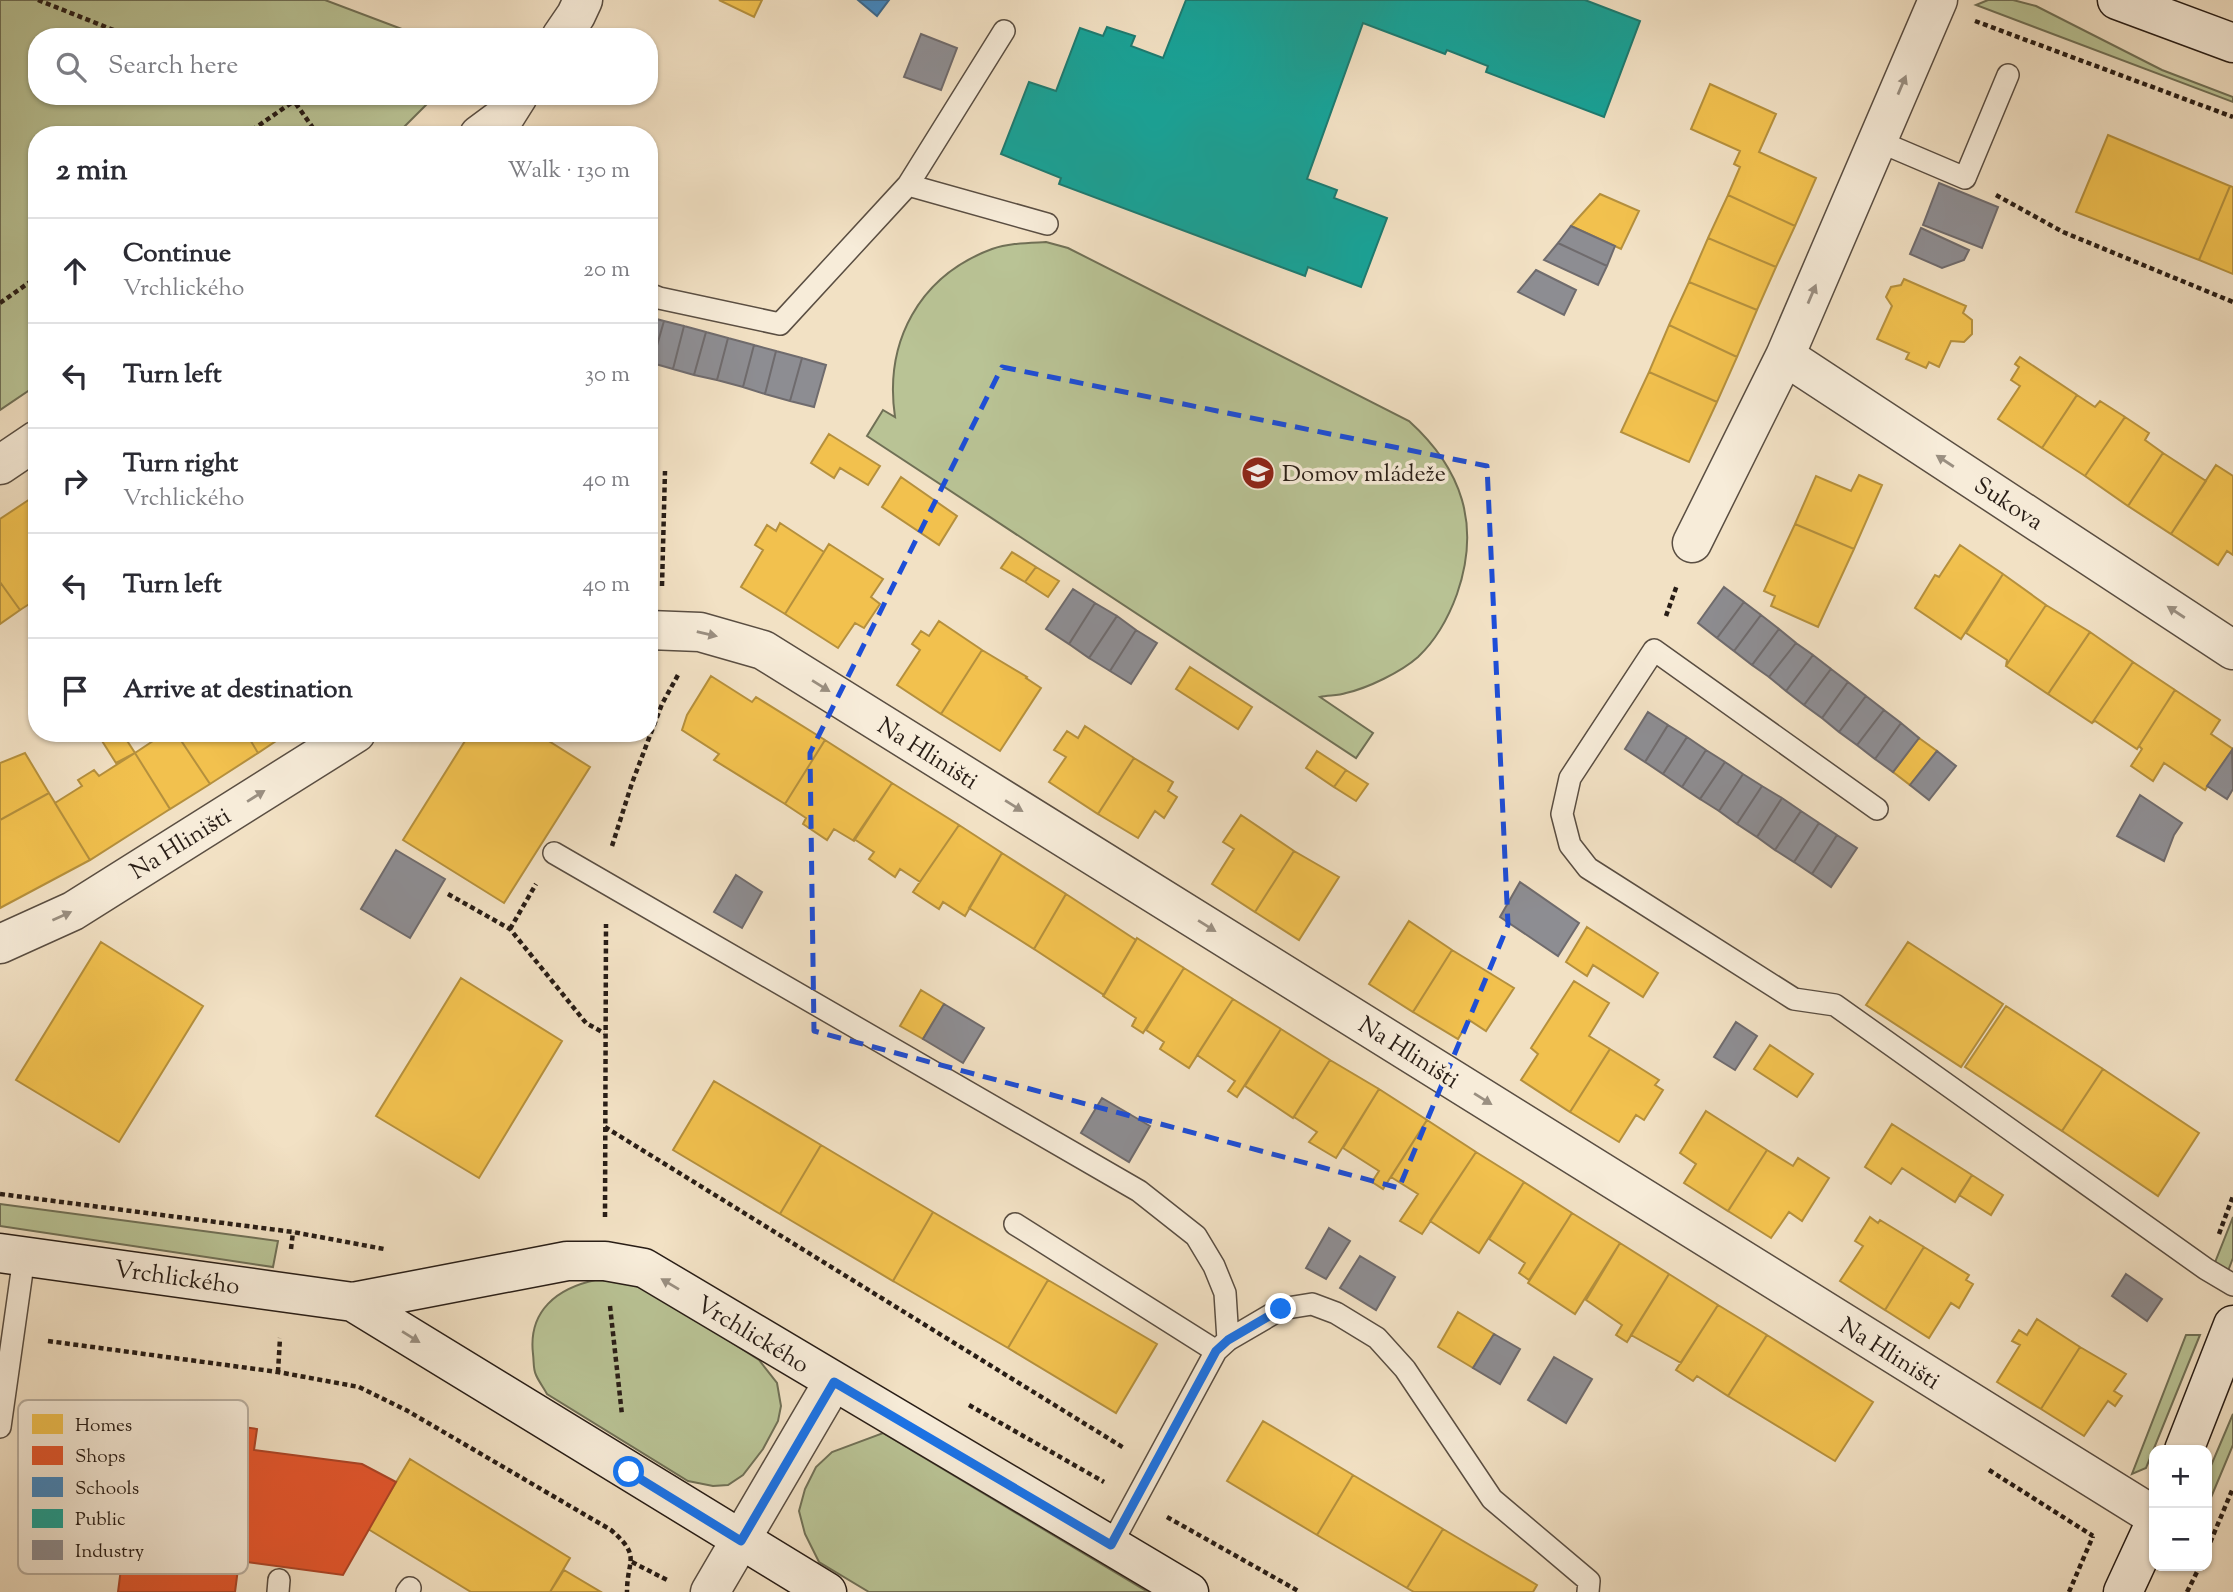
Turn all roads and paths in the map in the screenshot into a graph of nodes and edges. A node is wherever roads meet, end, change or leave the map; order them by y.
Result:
1 (38, 0) edge
2 (583, 0) edge
3 (1938, 0) edge
4 (2117, 0) edge
5 (1974, 20) dead end
6 (108, 28) edge
7 (567, 28) edge
8 (1004, 31) dead end
9 (2233, 43) edge
10 (2008, 75) dead end
11 (288, 105) edge
12 (297, 105) edge
13 (512, 105) edge
14 (2233, 117) edge
15 (258, 126) edge
16 (312, 126) edge
17 (491, 126) edge
18 (1878, 141) junction
19 (1965, 178) junction
20 (908, 186) junction
21 (1047, 224) dead end
22 (28, 283) edge
23 (658, 298) edge
24 (2233, 302) edge
25 (0, 303) edge
26 (1785, 356) junction
27 (28, 446) edge
28 (0, 465) edge
29 (665, 471) dead end
30 (1692, 543) joint
31 (658, 571) edge
32 (658, 615) edge
33 (2229, 639) edge
34 (1654, 650) junction
35 (680, 672) dead end
36 (658, 715) edge
37 (342, 742) edge
38 (648, 742) edge
39 (1877, 809) dead end
40 (555, 853) joint
41 (606, 884) junction
42 (448, 894) dead end
43 (510, 929) junction
44 (0, 944) edge
45 (604, 1033) junction
46 (604, 1126) junction
47 (0, 1194) edge
48 (1015, 1224) dead end
49 (394, 1251) dead end
50 (12, 1255) edge
51 (605, 1261) junction
52 (2233, 1285) edge
53 (353, 1302) junction
54 (2232, 1330) edge
55 (13, 1336) junction
56 (1222, 1345) junction
57 (834, 1382) junction
58 (0, 1427) edge
59 (2186, 1445) edge
60 (1155, 1466) junction
61 (629, 1472) junction
62 (2233, 1488) edge
63 (2149, 1513) edge
64 (2093, 1536) dead end
65 (2149, 1536) edge
66 (2212, 1538) edge
67 (741, 1541) junction
68 (1111, 1545) junction
69 (632, 1562) junction
70 (2198, 1571) edge
71 (673, 1583) dead end
72 (627, 1592) edge
73 (710, 1592) edge
74 (827, 1592) edge
75 (1189, 1592) edge
76 (1588, 1592) edge
77 (2068, 1592) edge
78 (2123, 1592) edge
79 (2187, 1592) edge

1 - 6 path
2 - 7 street
18 -> 3 street
4 - 9 street
5 - 14 path
8 - 20 lane
10 - 19 lane
11 - 15 path
12 - 16 path
13 - 17 street
18 - 19 lane
26 -> 18 street
19 - 24 path
20 - 21 lane
20 - 23 lane
22 - 25 path
26 - 30 street
33 -> 26 street, Sukova
27 - 28 street
29 - 31 path
30 - 34 path
32 -> 63 street, Na Hliništi
34 - 39 lane
34 - 52 lane
35 - 36 path
44 -> 37 street, Na Hliništi
38 - 41 path
40 - 41 lane
40 - 43 path
41 - 45 path
41 - 56 lane
42 - 43 path
43 - 45 path
45 - 46 path
46 - 51 path
46 - 60 path
47 - 49 path
48 - 56 lane
50 - 53 street, Vrchlického
50 - 55 lane
51 - 53 street, Vrchlického
57 -> 51 street, Vrchlického
51 - 61 path
53 -> 61 street, Vrchlického
54 - 59 street
55 - 58 lane
55 - 69 path
56 - 60 lane
56 - 76 lane
57 - 67 street
57 - 68 street, Vrchlického
60 - 68 lane
61 - 67 street, Vrchlického
62 - 66 path
64 - 77 path
65 - 78 street
67 - 73 street
67 - 74 street, Vrchlického
68 - 75 street, Vrchlického
69 - 71 path
69 - 72 path
70 - 79 path

